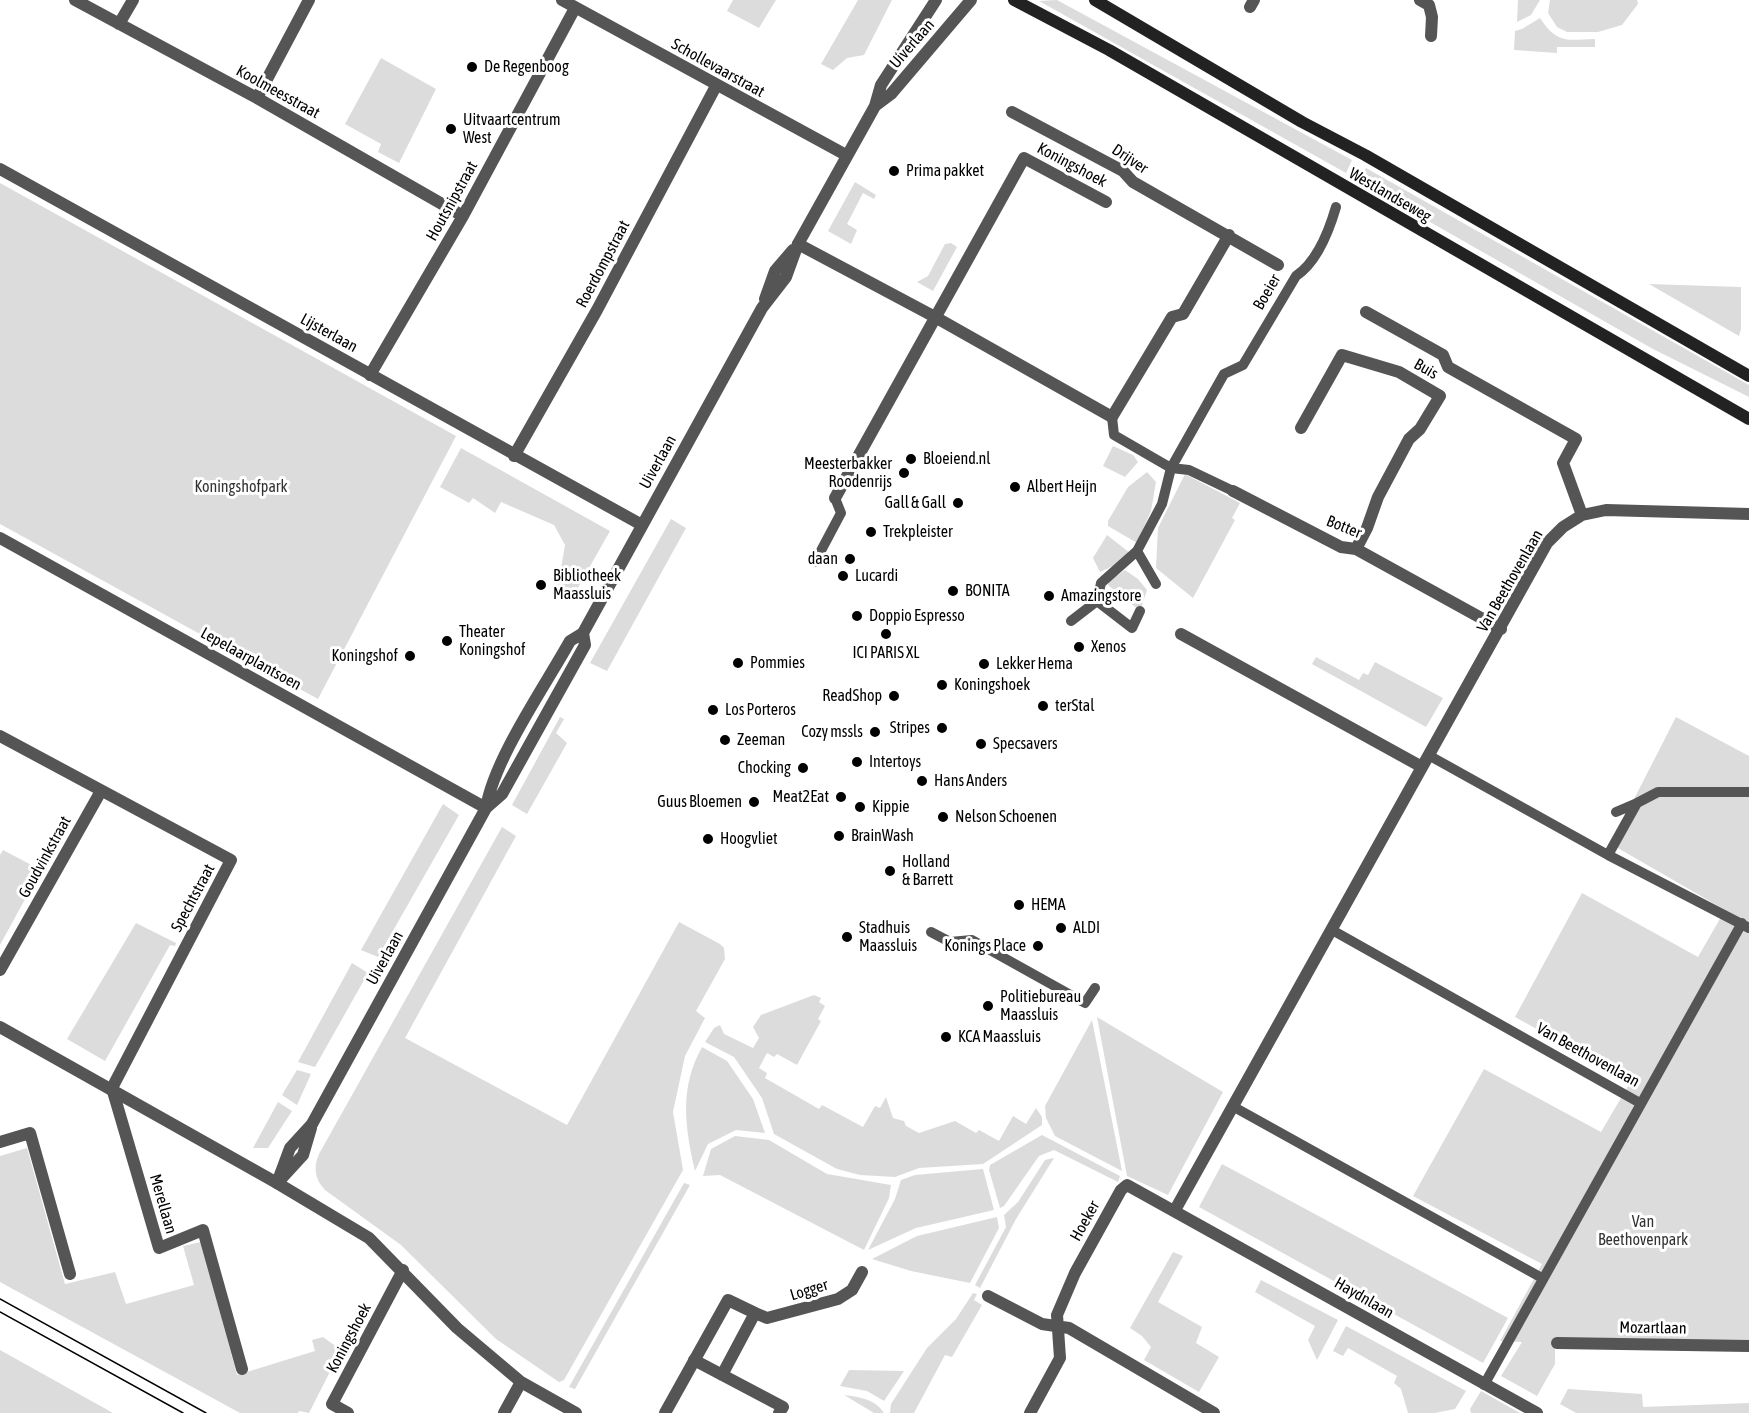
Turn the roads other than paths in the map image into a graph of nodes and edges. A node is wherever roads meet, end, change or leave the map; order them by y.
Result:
1 (75, 0) edge
2 (133, 0) edge
3 (309, 0) edge
4 (562, 0) edge
5 (936, 0) edge
6 (971, 0) edge
7 (1014, 0) edge
8 (1095, 0) edge
9 (1420, 0) edge
10 (575, 8) junction
11 (119, 24) junction
12 (1431, 36) dead end
13 (716, 86) junction
14 (256, 98) junction
15 (875, 106) junction
16 (1012, 112) dead end
17 (846, 155) junction
18 (0, 169) edge
19 (1106, 202) dead end
20 (1336, 207) dead end
21 (463, 216) junction
22 (1229, 235) junction
23 (798, 244) junction
24 (1278, 265) joint
25 (1296, 276) junction
26 (1366, 312) dead end
27 (935, 317) junction
28 (370, 375) junction
29 (1749, 376) edge
30 (1112, 417) junction
31 (1749, 419) edge
32 (1301, 428) dead end
33 (514, 456) junction
34 (1171, 468) junction
35 (1233, 491) joint
36 (834, 498) joint
37 (1749, 514) edge
38 (1582, 515) junction
39 (642, 525) junction
40 (0, 538) edge
41 (1356, 549) junction
42 (1137, 551) junction
43 (815, 562) dead end
44 (1156, 584) dead end
45 (1097, 602) junction
46 (1140, 611) dead end
47 (1071, 621) dead end
48 (1500, 629) junction
49 (1181, 634) dead end
50 (0, 736) edge
51 (1430, 756) junction
52 (1422, 767) junction
53 (101, 791) junction
54 (1749, 792) edge
55 (1637, 803) junction
56 (486, 808) junction
57 (1616, 812) dead end
58 (1608, 855) junction
59 (1745, 925) edge
60 (1332, 930) junction
61 (931, 932) dead end
62 (0, 970) edge
63 (1095, 988) dead end
64 (0, 1027) edge
65 (111, 1088) junction
66 (1640, 1102) junction
67 (1234, 1107) junction
68 (0, 1142) edge
69 (277, 1183) junction
70 (1175, 1210) junction
71 (403, 1270) junction
72 (862, 1272) dead end
73 (70, 1274) dead end
74 (1542, 1278) junction
75 (988, 1296) dead end
76 (755, 1313) junction
77 (1059, 1327) junction
78 (1557, 1342) dead end
79 (1749, 1346) edge
80 (694, 1360) junction
81 (243, 1369) dead end
82 (722, 1375) junction
83 (521, 1382) junction
84 (1484, 1385) junction
85 (348, 1413) edge
86 (504, 1413) edge
87 (576, 1413) edge
88 (665, 1413) edge
89 (779, 1413) edge
90 (1030, 1413) edge
91 (1214, 1413) edge
92 (1538, 1413) edge

1 - 11 street, Koolmeesstraat
2 - 11 street
3 - 14 street
4 - 10 street, Schollevaarstraat
5 - 15 street, Uiverlaan
6 - 15 street, Uiverlaan
7 - 31 main road, Westlandseweg
8 - 29 main road, Westlandseweg
9 - 12 street
10 - 13 street, Schollevaarstraat
10 - 21 street, Houtsnipstraat
11 - 14 street, Koolmeesstraat
13 - 17 street, Schollevaarstraat
13 - 33 street, Roerdompstraat
14 - 21 street, Koolmeesstraat
15 - 17 street, Uiverlaan
16 - 22 street, Drijver
17 - 23 street, Uiverlaan
18 - 28 street, Lijsterlaan
19 - 27 street, Koningshoek
20 - 25 street
21 - 28 street, Houtsnipstraat
22 - 24 street, Boeier
22 - 30 street
23 - 27 street
23 - 39 street, Uiverlaan
24 - 25 street, Boeier
25 - 34 street, Boeier
26 - 38 street, Buis
27 - 30 street
27 - 36 street, Koningshoek
28 - 33 street, Lijsterlaan
30 - 34 street
32 - 41 street, Buis
33 - 39 street, Lijsterlaan
34 - 35 street, Botter
34 - 42 street
35 - 41 street, Botter
36 - 43 street, Koningshoek
37 - 38 street, Van Beethovenlaan
38 - 48 street, Van Beethovenlaan
39 - 56 street, Uiverlaan
40 - 56 street, Lepelaarplantsoen
41 - 48 street, Botter
42 - 44 street
42 - 45 street
45 - 46 street
45 - 47 street
48 - 51 street, Van Beethovenlaan
49 - 52 street
50 - 53 street, Spechtstraat
51 - 52 street, Van Beethovenlaan
51 - 58 street
52 - 60 street, Van Beethovenlaan
53 - 62 street, Goudvinkstraat
53 - 65 street, Spechtstraat
54 - 55 street
55 - 57 street
55 - 58 street
56 - 69 street, Uiverlaan
58 - 59 street
59 - 66 street
60 - 66 street, Van Beethovenlaan
60 - 67 street, Van Beethovenlaan
61 - 63 street
64 - 65 street
65 - 69 street
65 - 81 street, Merellaan
66 - 74 street
67 - 70 street, Van Beethovenlaan
67 - 74 street
68 - 73 street
69 - 71 street
70 - 77 street, Hoeker
70 - 84 street, Haydnlaan
71 - 83 street
71 - 85 street, Koningshoek
72 - 76 street, Logger
74 - 84 street
75 - 77 street
76 - 80 street, Logger
76 - 82 street
77 - 90 street, Hoeker
77 - 91 street
78 - 79 street, Mozartlaan
80 - 82 street
80 - 88 street, Logger
82 - 89 street
83 - 86 street
83 - 87 street
84 - 92 street, Haydnlaan

